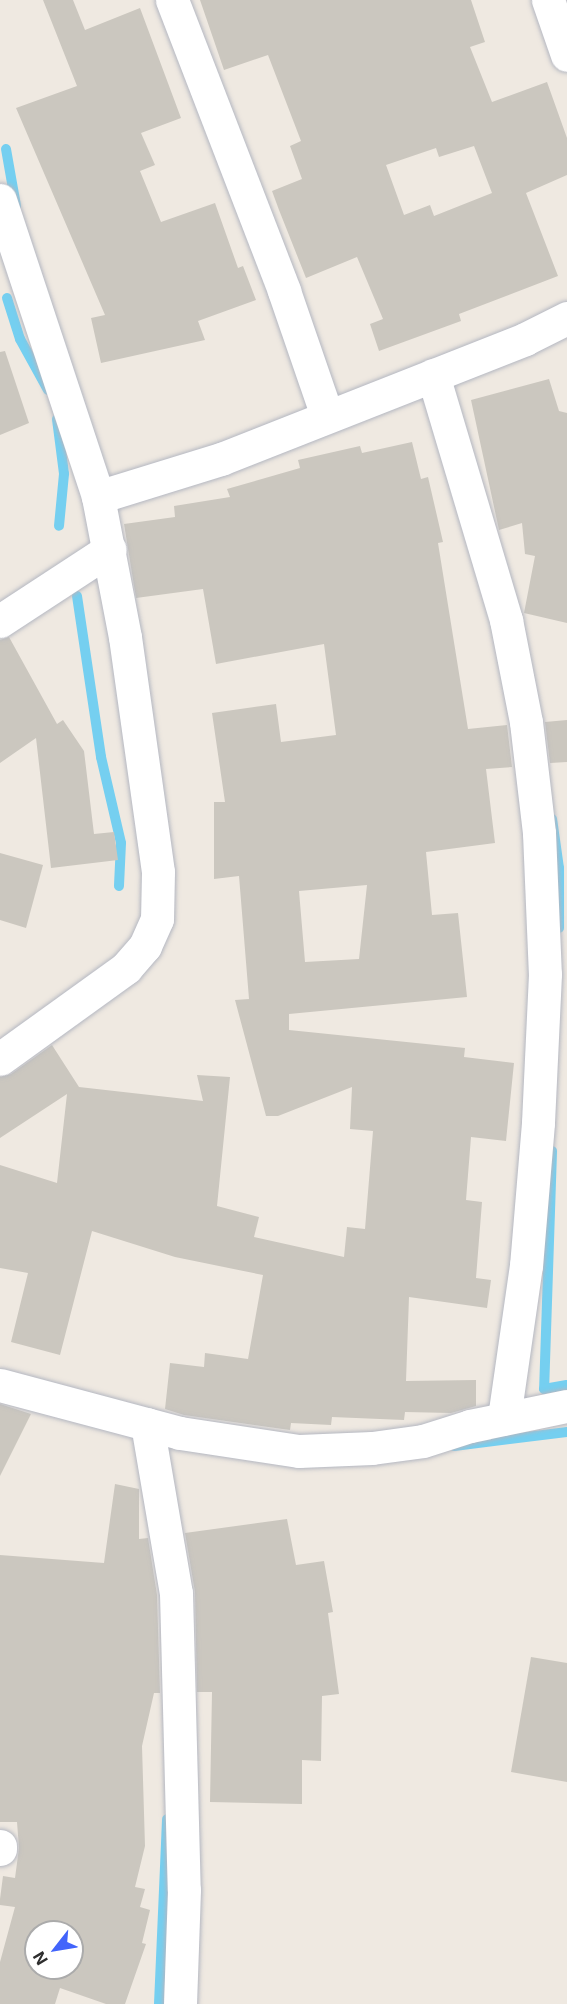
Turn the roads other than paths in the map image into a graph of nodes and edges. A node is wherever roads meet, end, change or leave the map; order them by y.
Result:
1 (171, 0) edge
2 (548, 0) edge
3 (567, 55) edge
4 (0, 200) edge
5 (567, 318) edge
6 (433, 375) junction
7 (327, 416) junction
8 (98, 497) junction
9 (110, 549) junction
10 (0, 621) edge
11 (0, 1059) edge
12 (0, 1385) edge
13 (567, 1406) edge
14 (504, 1418) junction
15 (147, 1424) junction
16 (180, 2004) edge

1 - 7 street
2 - 3 street
4 - 8 street
5 - 6 street
6 - 7 street
6 - 14 street
7 - 8 street
8 - 9 street
9 - 10 street
9 - 11 street
12 - 15 street
13 - 14 street
14 - 15 street
15 - 16 street

